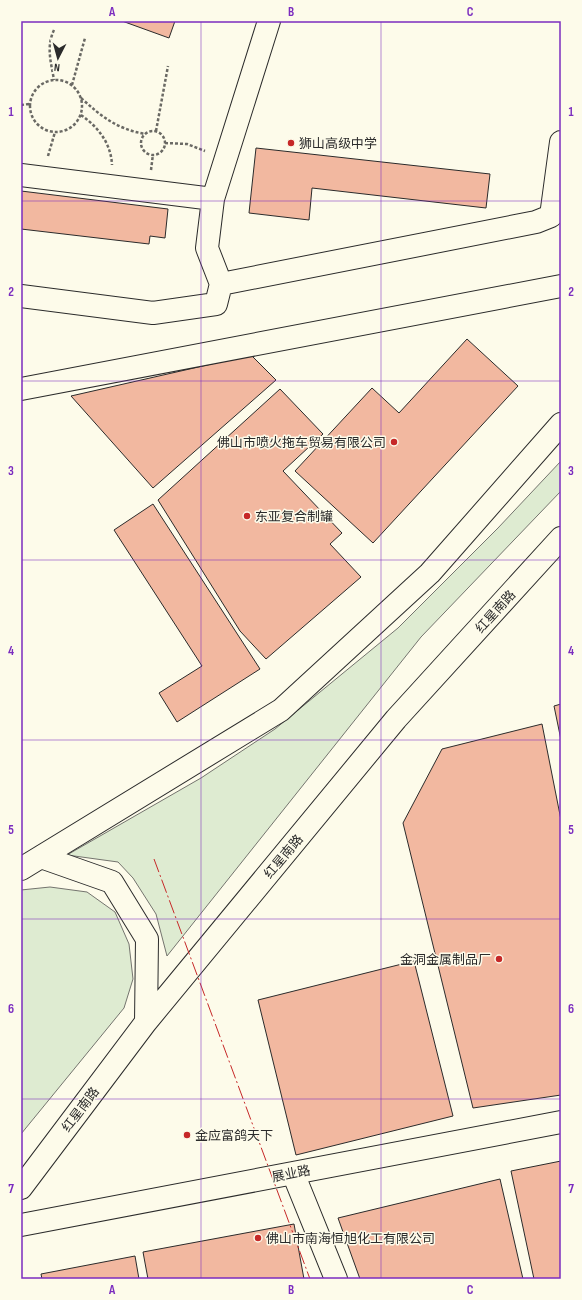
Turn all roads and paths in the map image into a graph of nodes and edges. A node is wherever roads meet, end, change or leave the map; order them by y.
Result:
1 (270, 21) edge
2 (54, 30) dead end
3 (85, 38) dead end
4 (168, 66) dead end
5 (54, 80) junction
6 (72, 85) junction
7 (81, 98) junction
8 (29, 104) junction
9 (21, 105) edge
10 (81, 115) junction
11 (156, 131) junction
12 (145, 134) junction
13 (561, 142) edge
14 (165, 143) junction
15 (209, 153) dead end
16 (21, 175) edge
17 (111, 186) junction
18 (213, 199) junction
19 (220, 284) junction
20 (561, 286) edge
21 (21, 296) edge
22 (21, 389) edge
23 (561, 424) edge
24 (561, 538) edge
25 (41, 857) junction
26 (21, 869) edge
27 (146, 1022) junction
28 (561, 1122) edge
29 (292, 1173) junction
30 (21, 1188) edge
31 (21, 1225) edge
32 (336, 1279) edge

1 - 18 main road
2 - 5 path
3 - 6 path
4 - 11 path
5 - 6 path
5 - 8 path
6 - 7 path
7 - 10 path
7 - 12 path
8 - 9 path
8 - 10 path
10 - 17 path
11 - 12 path
11 - 14 path
12 - 14 path
13 - 19 main road
14 - 15 path
16 - 17 main road
17 - 18 main road
18 - 19 main road
19 - 21 main road
20 - 22 main road
23 - 25 main road
24 - 27 main road, 红星南路
25 - 26 main road
25 - 27 main road
27 - 30 main road, 红星南路
28 - 29 main road, 展业路
29 - 31 main road, 展业路
29 - 32 main road

